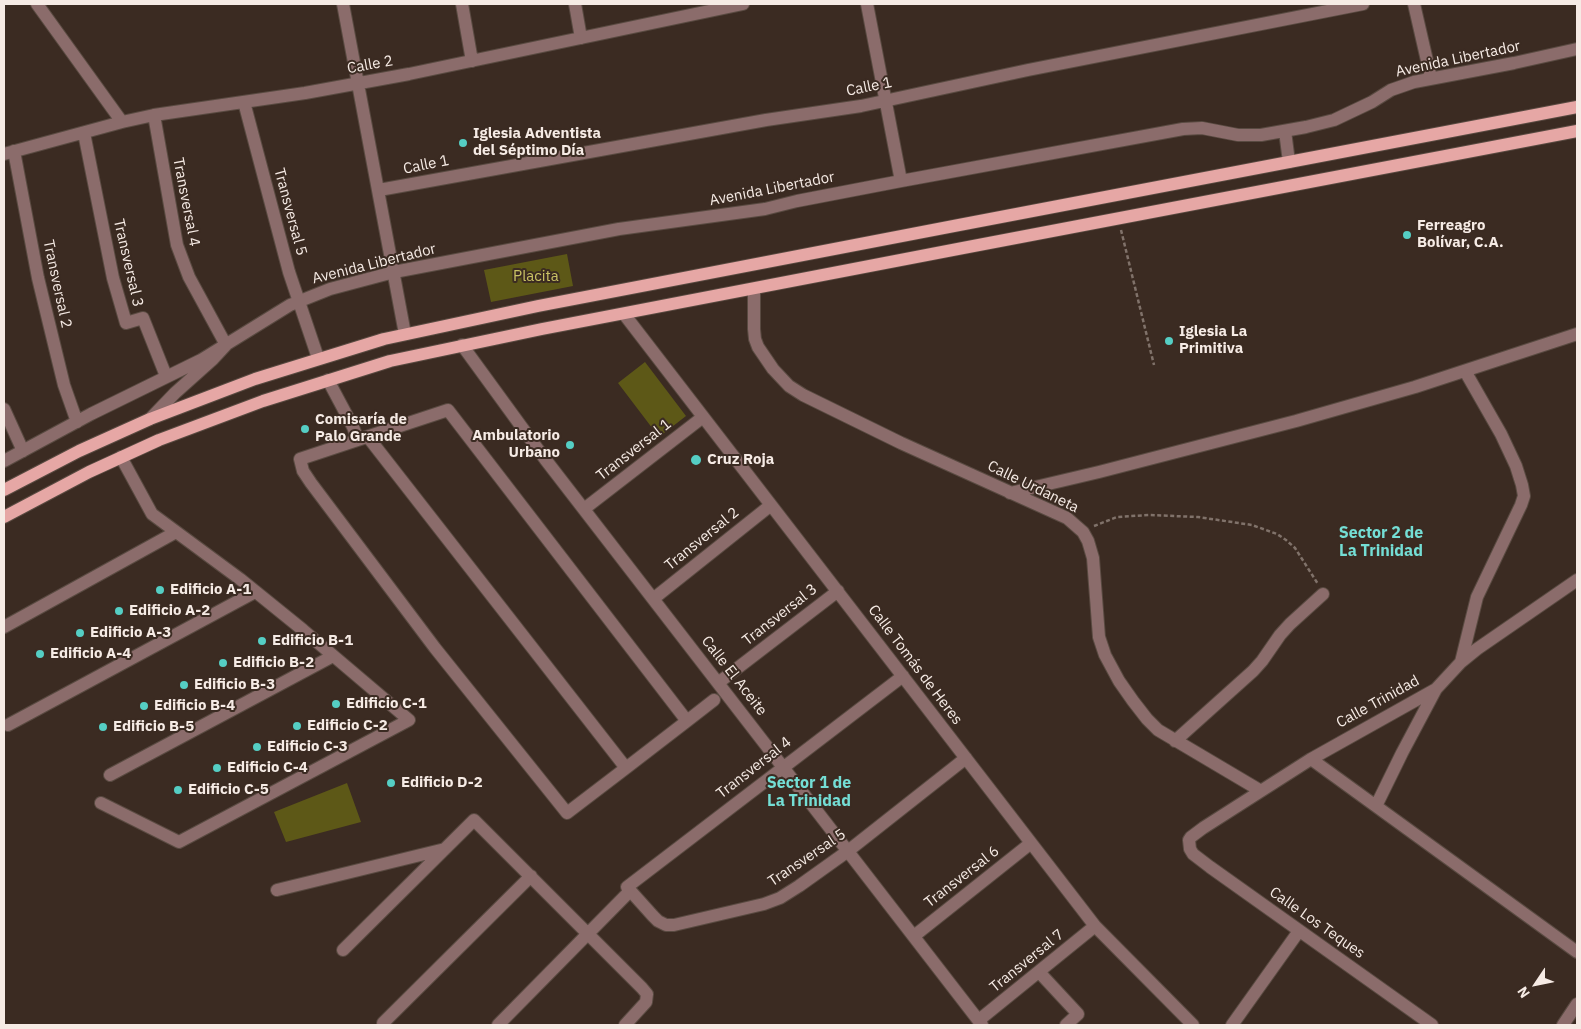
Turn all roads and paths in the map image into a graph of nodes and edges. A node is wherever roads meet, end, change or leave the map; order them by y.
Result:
1 (37, 4) edge
2 (343, 4) edge
3 (462, 4) edge
4 (575, 4) edge
5 (743, 4) edge
6 (867, 4) edge
7 (1363, 4) edge
8 (1414, 4) edge
9 (695, 9) edge
10 (581, 38) junction
11 (1577, 49) edge
12 (472, 61) junction
13 (1431, 78) junction
14 (358, 84) junction
15 (886, 100) junction
16 (244, 102) junction
17 (1577, 107) edge
18 (154, 115) junction
19 (122, 122) junction
20 (1285, 131) junction
21 (1577, 131) edge
22 (84, 133) junction
23 (9, 153) edge
24 (1289, 162) junction
25 (1250, 170) junction
26 (902, 181) junction
27 (379, 190) junction
28 (1254, 192) junction
29 (1118, 218) junction
30 (394, 272) junction
31 (754, 289) junction
32 (298, 301) junction
33 (624, 314) junction
34 (405, 334) junction
35 (1577, 334) edge
36 (226, 345) junction
37 (462, 345) junction
38 (318, 358) junction
39 (1154, 365) dead end
40 (1465, 371) junction
41 (166, 376) junction
42 (328, 380) junction
43 (4, 409) edge
44 (703, 417) junction
45 (150, 419) junction
46 (77, 422) junction
47 (363, 439) junction
48 (23, 451) junction
49 (121, 457) junction
50 (4, 462) edge
51 (4, 490) edge
52 (1010, 493) junction
53 (771, 505) junction
54 (584, 509) junction
55 (4, 517) edge
56 (176, 532) junction
57 (1083, 532) junction
58 (1577, 580) edge
59 (838, 591) junction
60 (256, 592) junction
61 (1323, 594) joint
62 (653, 599) junction
63 (4, 627) edge
64 (333, 656) junction
65 (1461, 662) junction
66 (903, 676) junction
67 (718, 683) junction
68 (1436, 689) junction
69 (714, 700) dead end
70 (687, 721) junction
71 (8, 725) dead end
72 (1175, 741) junction
73 (966, 758) junction
74 (1312, 759) junction
75 (783, 766) junction
76 (626, 768) junction
77 (110, 775) dead end
78 (1261, 791) junction
79 (101, 803) dead end
80 (1376, 806) junction
81 (1189, 843) joint
82 (1031, 844) junction
83 (445, 849) junction
84 (848, 851) junction
85 (530, 876) junction
86 (628, 889) junction
87 (277, 890) dead end
88 (1095, 926) junction
89 (1299, 931) junction
90 (588, 934) junction
91 (914, 936) junction
92 (343, 950) dead end
93 (1577, 952) edge
94 (1039, 972) junction
95 (1577, 1004) edge
96 (384, 1023) dead end
97 (981, 1023) edge
98 (498, 1025) edge
99 (625, 1025) edge
100 (1066, 1025) edge
101 (1193, 1025) edge
102 (1232, 1025) edge
103 (1432, 1025) edge
104 (1563, 1025) edge

1 - 19 street
2 - 14 street
3 - 12 street
4 - 10 street
5 - 9 street, Calle 2
6 - 15 street
7 - 15 street, Calle 1
8 - 13 street
9 - 10 street, Calle 2
10 - 12 street, Calle 2
11 - 13 street, Avenida Libertador
12 - 14 street, Calle 2
13 - 20 street, Avenida Libertador
14 - 16 street, Calle 2
14 - 27 street
15 - 26 street
15 - 27 street, Calle 1
16 - 18 street, Calle 2
16 - 32 street, Transversal 5
17 - 24 main road
18 - 19 street, Calle 2
18 - 36 street, Transversal 4
19 - 22 street, Calle 2
20 - 24 street
20 - 26 street, Avenida Libertador
21 - 28 main road
22 - 23 street, Calle 2
22 - 41 street, Transversal 3
23 - 46 street, Transversal 2
24 - 25 main road
25 - 28 main road
25 - 34 main road
26 - 30 street, Avenida Libertador
27 - 30 street
28 - 29 main road
29 - 31 main road
29 - 39 path
30 - 32 street, Avenida Libertador
30 - 34 street
31 - 33 main road
31 - 52 street, Calle Urdaneta
32 - 36 street, Avenida Libertador
32 - 38 street, Transversal 5
33 - 37 main road
33 - 44 street, Calle Tomás de Heres
34 - 38 main road
35 - 40 street
36 - 41 street, Avenida Libertador
36 - 45 street
37 - 42 main road
37 - 54 street, Calle El Aceite
38 - 42 main road
38 - 45 main road
40 - 52 street
40 - 65 street
41 - 46 street, Avenida Libertador
42 - 47 street
42 - 49 main road
43 - 48 street
44 - 53 street, Calle Tomás de Heres
44 - 54 street, Transversal 1
45 - 51 main road
46 - 48 street, Avenida Libertador
47 - 70 street
47 - 76 street
47 - 76 street
48 - 50 street, Avenida Libertador
49 - 55 main road
49 - 56 street
52 - 57 street, Calle Urdaneta
53 - 59 street, Calle Tomás de Heres
53 - 62 street, Transversal 2
54 - 62 street, Calle El Aceite
56 - 60 street
56 - 63 street
57 - 61 path
57 - 72 street, Calle Urdaneta
58 - 65 street, Calle Trinidad
59 - 66 street, Calle Tomás de Heres
59 - 67 street, Transversal 3
60 - 64 street
60 - 71 street
61 - 72 street
62 - 67 street, Calle El Aceite
64 - 77 street
64 - 79 street
65 - 68 street, Calle Trinidad
66 - 73 street, Calle Tomás de Heres
66 - 75 street, Transversal 4
67 - 75 street, Calle El Aceite
68 - 74 street, Calle Trinidad
68 - 80 street
69 - 70 street
70 - 76 street
72 - 78 street, Calle Urdaneta
73 - 82 street, Calle Tomás de Heres
73 - 84 street, Transversal 5
74 - 78 street, Calle Trinidad
74 - 80 street
75 - 84 street, Calle El Aceite
75 - 86 street, Transversal 4
78 - 81 street, Calle Trinidad
80 - 93 street
81 - 89 street, Calle Los Teques
82 - 88 street, Calle Tomás de Heres
82 - 91 street, Transversal 6
83 - 85 street
83 - 87 street
83 - 92 street
84 - 86 street, Transversal 5
84 - 91 street, Calle El Aceite
85 - 90 street
85 - 96 street
86 - 90 street, Transversal 4
88 - 94 street, Transversal 7
88 - 101 street, Calle Tomás de Heres
89 - 102 street
89 - 103 street, Calle Los Teques
90 - 98 street, Transversal 4
90 - 99 street
91 - 97 street, Calle El Aceite
94 - 97 street, Transversal 7
94 - 100 street
95 - 104 street

